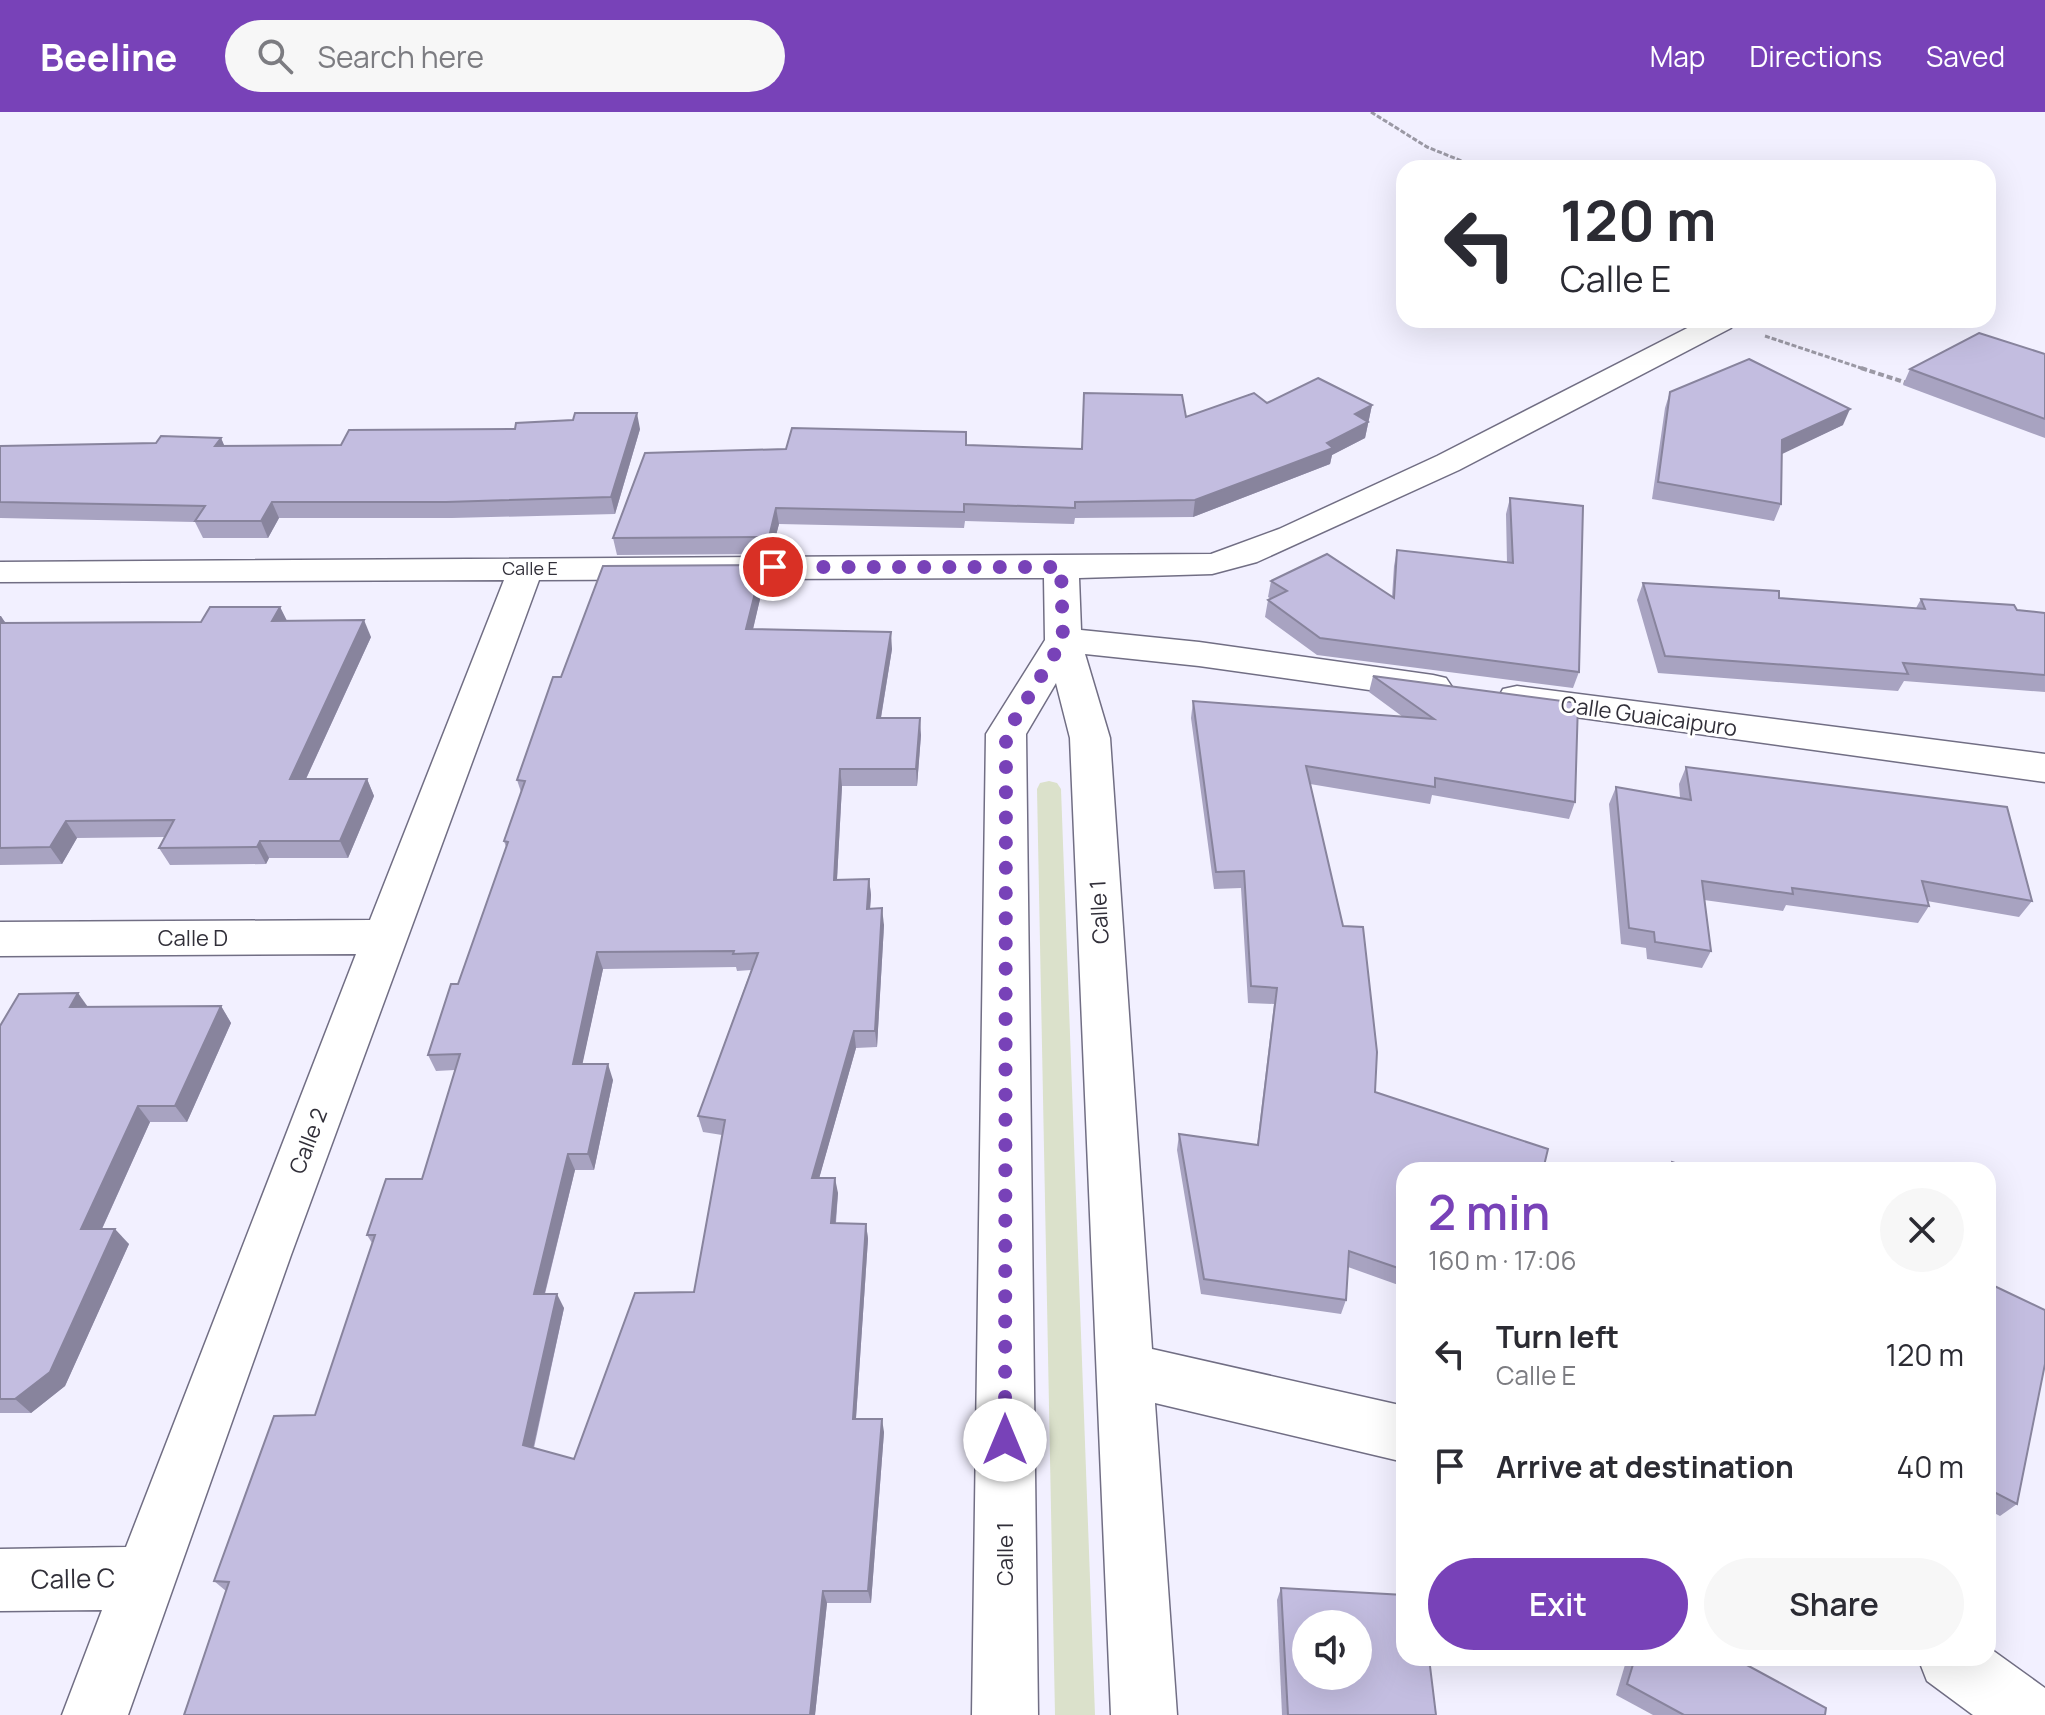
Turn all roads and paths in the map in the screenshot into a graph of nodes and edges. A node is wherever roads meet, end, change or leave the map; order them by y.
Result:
1 (1371, 112) edge
2 (1459, 160) edge
3 (1709, 328) edge
4 (1739, 328) edge
5 (1912, 384) edge
6 (1061, 567) junction
7 (526, 569) junction
8 (0, 572) edge
9 (1063, 640) junction
10 (2045, 768) edge
11 (385, 937) junction
12 (0, 939) edge
13 (1124, 1369) junction
14 (1396, 1432) edge
15 (145, 1578) junction
16 (0, 1580) edge
17 (1961, 1666) edge
18 (95, 1715) edge
19 (1005, 1715) edge
20 (1144, 1715) edge
21 (2027, 1715) edge

1 - 2 path
3 - 6 street, Calle E
4 - 5 path
6 - 7 street, Calle E
6 - 9 street, Calle 1
7 - 8 street, Calle E
7 - 11 street, Calle 2
9 - 10 street, Calle Guaicaipuro
9 - 13 street, Calle 1
9 - 19 street, Calle 1
11 - 12 street, Calle D
11 - 15 street, Calle 2
13 - 14 street
13 - 20 street, Calle 1
15 - 16 street, Calle C
15 - 18 street, Calle 2
17 - 21 street

